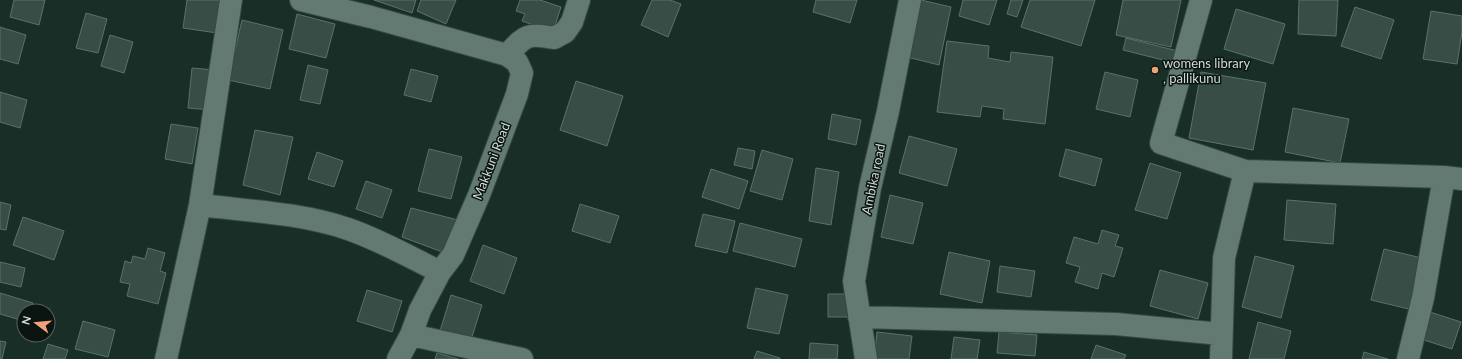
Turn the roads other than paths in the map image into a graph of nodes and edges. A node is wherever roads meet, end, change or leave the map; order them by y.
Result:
1 (231, 0) edge
2 (301, 0) edge
3 (579, 0) edge
4 (910, 0) edge
5 (1201, 0) edge
6 (508, 55) junction
7 (1245, 171) junction
8 (1453, 178) edge
9 (200, 205) junction
10 (440, 272) junction
11 (860, 317) junction
12 (1222, 334) junction
13 (411, 335) junction
14 (166, 359) edge
15 (398, 359) edge
16 (522, 359) edge
17 (866, 359) edge
18 (1221, 359) edge
19 (1408, 359) edge

1 - 9 street
2 - 6 street
3 - 6 street
4 - 11 street, Ambika road
5 - 7 street
6 - 10 street, Makkuni Road
7 - 8 street
7 - 12 street
8 - 19 street
9 - 10 street
9 - 14 street
10 - 13 street, Makkuni Road
11 - 12 street
11 - 17 street, Ambika road
12 - 18 street
13 - 15 street, Makkuni Road
13 - 16 street

